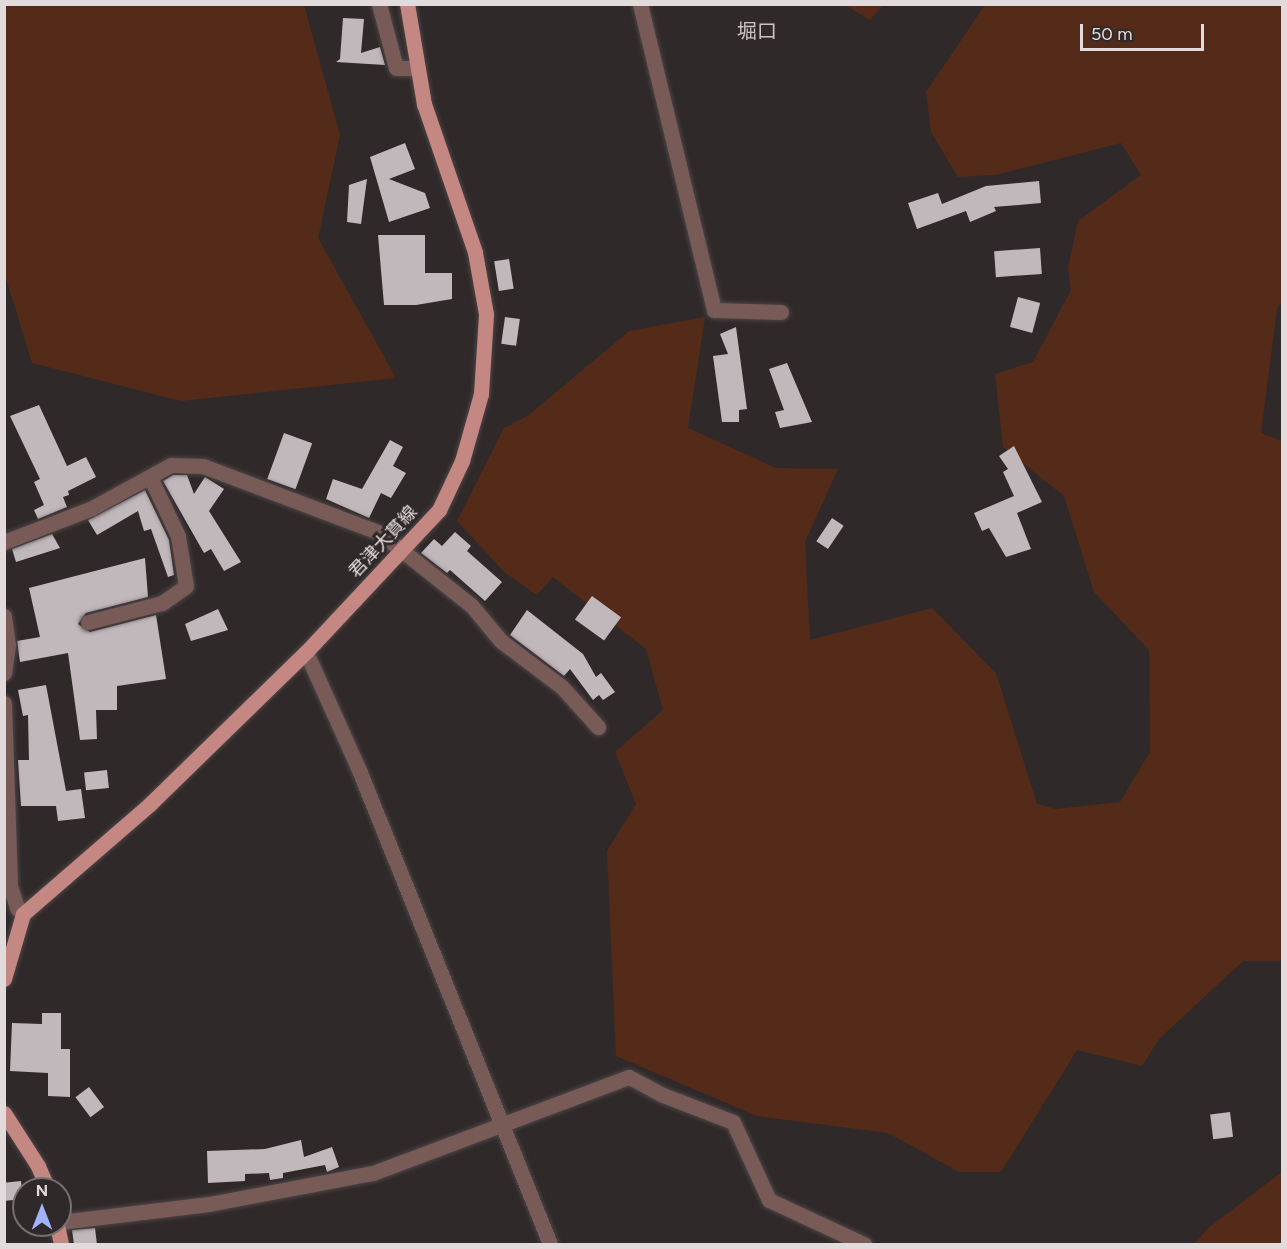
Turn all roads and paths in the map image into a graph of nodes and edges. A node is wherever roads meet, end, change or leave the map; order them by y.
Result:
1 (379, 4) edge
2 (406, 4) edge
3 (640, 4) edge
4 (416, 68) junction
5 (781, 312) dead end
6 (150, 477) junction
7 (4, 542) edge
8 (402, 550) junction
9 (4, 616) edge
10 (88, 622) dead end
11 (306, 652) junction
12 (4, 673) edge
13 (4, 703) edge
14 (598, 727) dead end
15 (24, 914) junction
16 (6, 956) edge
17 (4, 980) edge
18 (4, 1113) edge
19 (499, 1124) junction
20 (43, 1177) edge
21 (72, 1221) edge
22 (550, 1245) edge
23 (864, 1245) edge

1 - 4 street
2 - 4 main road, 君津大貫線
3 - 5 street
4 - 8 main road, 君津大貫線
6 - 7 street
6 - 8 street
6 - 10 street
8 - 11 main road, 君津大貫線
8 - 14 street
9 - 12 street
11 - 15 main road, 君津大貫線
11 - 19 street
13 - 15 street
15 - 16 main road, 君津大貫線
16 - 17 main road, 君津大貫線
18 - 20 main road
19 - 21 street
19 - 22 street
19 - 23 street

